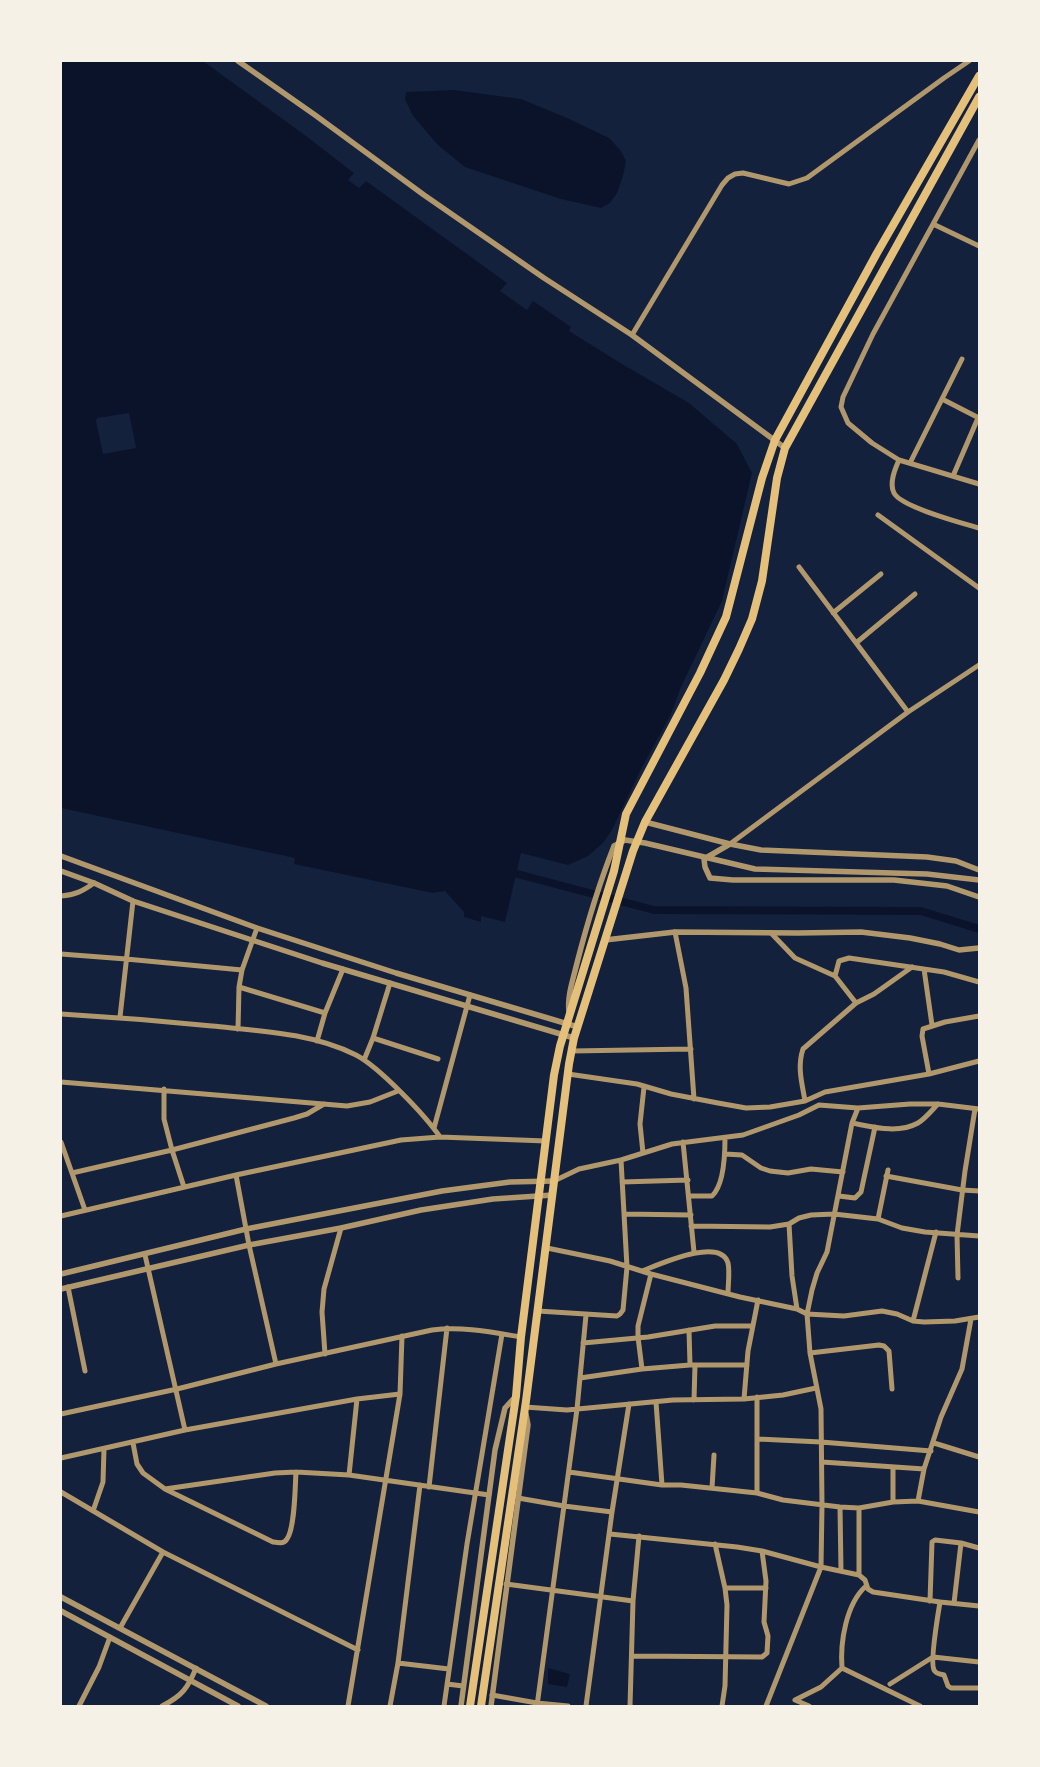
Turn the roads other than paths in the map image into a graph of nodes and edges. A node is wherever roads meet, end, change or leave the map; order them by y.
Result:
1 (238, 61) edge
2 (970, 61) edge
3 (979, 76) edge
4 (979, 97) edge
5 (979, 140) edge
6 (977, 149) edge
7 (933, 224) junction
8 (979, 246) edge
9 (632, 335) junction
10 (962, 359) dead end
11 (942, 399) junction
12 (978, 418) edge
13 (776, 440) junction
14 (785, 448) junction
15 (900, 460) junction
16 (910, 463) junction
17 (953, 476) junction
18 (979, 484) edge
19 (878, 515) dead end
20 (979, 528) edge
21 (799, 567) dead end
22 (881, 574) dead end
23 (979, 588) edge
24 (915, 594) dead end
25 (833, 613) junction
26 (856, 643) junction
27 (979, 665) edge
28 (908, 712) junction
29 (645, 822) junction
30 (730, 844) junction
31 (61, 856) edge
32 (979, 870) edge
33 (61, 871) edge
34 (979, 880) edge
35 (94, 883) junction
36 (61, 896) edge
37 (979, 897) edge
38 (133, 901) junction
39 (256, 928) junction
40 (674, 932) junction
41 (771, 933) junction
42 (252, 940) junction
43 (605, 940) junction
44 (979, 948) edge
45 (61, 954) edge
46 (126, 958) junction
47 (912, 966) junction
48 (924, 968) junction
49 (343, 969) junction
50 (242, 970) junction
51 (835, 976) junction
52 (979, 982) edge
53 (390, 983) junction
54 (239, 987) junction
55 (470, 995) junction
56 (856, 1003) junction
57 (467, 1006) junction
58 (325, 1013) junction
59 (61, 1014) edge
60 (569, 1014) junction
61 (979, 1016) edge
62 (120, 1017) junction
63 (566, 1024) junction
64 (932, 1025) junction
65 (578, 1027) junction
66 (238, 1029) junction
67 (563, 1035) junction
68 (373, 1038) junction
69 (574, 1038) junction
70 (317, 1041) junction
71 (691, 1049) junction
72 (572, 1051) junction
73 (438, 1059) dead end
74 (364, 1060) junction
75 (979, 1061) edge
76 (568, 1074) junction
77 (929, 1074) junction
78 (61, 1082) edge
79 (644, 1087) junction
80 (164, 1089) junction
81 (398, 1091) junction
82 (816, 1095) junction
83 (694, 1099) junction
84 (805, 1101) junction
85 (324, 1104) junction
86 (938, 1104) junction
87 (819, 1105) junction
88 (858, 1108) junction
89 (977, 1109) edge
90 (852, 1122) junction
91 (875, 1127) junction
92 (434, 1128) junction
93 (440, 1137) junction
94 (726, 1138) junction
95 (546, 1141) junction
96 (61, 1142) edge
97 (683, 1142) junction
98 (172, 1150) junction
99 (643, 1153) junction
100 (725, 1154) junction
101 (621, 1160) junction
102 (888, 1170) dead end
103 (843, 1172) junction
104 (72, 1174) junction
105 (236, 1175) junction
106 (886, 1176) junction
107 (688, 1180) junction
108 (554, 1181) junction
109 (541, 1182) junction
110 (622, 1182) junction
111 (184, 1187) junction
112 (962, 1190) junction
113 (979, 1192) edge
114 (539, 1194) junction
115 (553, 1194) junction
116 (689, 1196) junction
117 (839, 1196) junction
118 (86, 1210) junction
119 (624, 1214) junction
120 (834, 1214) junction
121 (691, 1215) junction
122 (61, 1216) edge
123 (878, 1219) junction
124 (790, 1224) junction
125 (691, 1226) junction
126 (341, 1228) junction
127 (246, 1230) junction
128 (936, 1232) junction
129 (957, 1235) junction
130 (979, 1236) edge
131 (249, 1245) junction
132 (547, 1248) junction
133 (694, 1252) junction
134 (145, 1255) junction
135 (627, 1267) junction
136 (149, 1268) junction
137 (642, 1271) junction
138 (61, 1274) edge
139 (652, 1274) junction
140 (958, 1278) dead end
141 (68, 1287) junction
142 (61, 1289) edge
143 (728, 1294) junction
144 (758, 1300) junction
145 (797, 1309) junction
146 (538, 1310) junction
147 (808, 1314) junction
148 (586, 1315) junction
149 (979, 1317) edge
150 (971, 1319) junction
151 (912, 1321) junction
152 (752, 1326) junction
153 (447, 1328) junction
154 (690, 1330) junction
155 (502, 1334) junction
156 (402, 1336) junction
157 (520, 1337) junction
158 (638, 1337) junction
159 (583, 1343) junction
160 (810, 1353) junction
161 (326, 1354) junction
162 (276, 1364) junction
163 (692, 1365) junction
164 (747, 1365) junction
165 (642, 1368) junction
166 (85, 1371) dead end
167 (580, 1378) junction
168 (816, 1388) junction
169 (892, 1389) dead end
170 (177, 1390) junction
171 (400, 1394) junction
172 (516, 1396) junction
173 (757, 1397) junction
174 (744, 1399) junction
175 (357, 1400) junction
176 (694, 1400) junction
177 (656, 1402) junction
178 (629, 1404) junction
179 (525, 1408) junction
180 (577, 1409) junction
181 (61, 1414) edge
182 (185, 1430) junction
183 (758, 1439) junction
184 (821, 1442) junction
185 (133, 1443) junction
186 (934, 1443) junction
187 (104, 1449) junction
188 (931, 1451) junction
189 (714, 1455) dead end
190 (61, 1458) edge
191 (979, 1458) edge
192 (822, 1462) junction
193 (893, 1467) junction
194 (924, 1469) junction
195 (296, 1472) junction
196 (569, 1472) junction
197 (349, 1475) junction
198 (618, 1479) junction
199 (387, 1480) junction
200 (420, 1485) junction
201 (662, 1485) junction
202 (429, 1486) junction
203 (712, 1488) junction
204 (165, 1489) junction
205 (61, 1492) edge
206 (758, 1493) junction
207 (475, 1494) junction
208 (489, 1495) junction
209 (518, 1498) junction
210 (918, 1501) junction
211 (893, 1502) junction
212 (822, 1505) junction
213 (564, 1506) junction
214 (840, 1507) junction
215 (859, 1508) junction
216 (93, 1511) junction
217 (612, 1512) junction
218 (979, 1512) edge
219 (610, 1534) junction
220 (638, 1536) junction
221 (961, 1543) junction
222 (715, 1544) junction
223 (979, 1548) edge
224 (762, 1551) junction
225 (163, 1552) junction
226 (821, 1568) junction
227 (841, 1571) junction
228 (859, 1575) junction
229 (506, 1584) junction
230 (866, 1586) junction
231 (726, 1588) junction
232 (766, 1588) junction
233 (554, 1591) junction
234 (61, 1597) edge
235 (602, 1598) junction
236 (633, 1601) junction
237 (930, 1601) junction
238 (940, 1602) junction
239 (954, 1603) junction
240 (979, 1606) edge
241 (61, 1611) edge
242 (120, 1628) junction
243 (110, 1637) junction
244 (358, 1650) junction
245 (632, 1656) junction
246 (933, 1657) junction
247 (725, 1658) junction
248 (979, 1662) edge
249 (398, 1663) junction
250 (196, 1668) junction
251 (842, 1668) junction
252 (449, 1669) junction
253 (191, 1680) junction
254 (447, 1684) junction
255 (890, 1684) dead end
256 (463, 1686) junction
257 (979, 1688) edge
258 (492, 1695) junction
259 (537, 1704) edge
260 (79, 1706) edge
261 (162, 1706) edge
262 (238, 1706) edge
263 (266, 1706) edge
264 (348, 1706) edge
265 (390, 1706) edge
266 (444, 1706) edge
267 (461, 1706) edge
268 (470, 1706) edge
269 (481, 1706) edge
270 (490, 1706) edge
271 (568, 1706) edge
272 (586, 1706) edge
273 (630, 1706) edge
274 (722, 1706) edge
275 (766, 1706) edge
276 (809, 1706) edge
277 (920, 1706) edge

1 - 9 street
2 - 9 street
3 - 13 main road
4 - 14 main road
5 - 6 street
6 - 7 street
7 - 8 street
7 - 15 street
9 - 13 street
10 - 11 street
11 - 12 street
11 - 16 street
12 - 17 street
13 - 14 street
13 - 60 main road
14 - 29 main road
15 - 16 street
15 - 20 street
16 - 17 street
17 - 18 street
19 - 23 street
21 - 25 street
22 - 25 street
24 - 26 street
25 - 26 street
26 - 28 street
27 - 28 street
28 - 30 street
29 - 30 street
29 - 43 main road
30 - 32 street
30 - 37 street
31 - 39 street
33 - 35 street
34 - 60 street
35 - 36 street
35 - 38 street
38 - 42 street
38 - 46 street
39 - 42 street
39 - 55 street
40 - 41 street
40 - 43 street
40 - 71 street
41 - 44 street
41 - 51 street
42 - 49 street
42 - 50 street
43 - 65 main road
45 - 46 street
46 - 50 street
46 - 62 street
47 - 48 street
47 - 51 street
47 - 56 street
48 - 52 street
48 - 64 street
49 - 53 street
49 - 58 street
50 - 54 street
51 - 56 street
53 - 57 street
53 - 68 street
54 - 58 street
54 - 66 street
55 - 57 street
55 - 63 street
56 - 84 street
57 - 67 street
57 - 92 street
58 - 70 street
59 - 62 street
60 - 63 main road
61 - 64 street
62 - 66 street
63 - 65 street
63 - 67 main road
64 - 77 street
65 - 69 main road
66 - 70 street
67 - 69 street
67 - 95 main road
68 - 73 street
68 - 74 street
69 - 72 main road
70 - 74 street
71 - 72 street
71 - 83 street
72 - 76 main road
74 - 81 street
75 - 77 street
76 - 79 street
76 - 108 main road
77 - 82 street
78 - 80 street
79 - 83 street
79 - 99 street
80 - 85 street
80 - 98 street
81 - 85 street
81 - 92 street
82 - 84 street
82 - 87 street
83 - 84 street
85 - 98 street
86 - 88 street
86 - 89 street
86 - 91 street
87 - 88 street
87 - 94 street
88 - 90 street
89 - 112 street
90 - 91 street
90 - 103 street
91 - 117 street
92 - 93 street
93 - 95 street
93 - 105 street
94 - 97 street
94 - 100 street
95 - 109 main road
96 - 104 street
97 - 99 street
97 - 107 street
98 - 104 street
98 - 111 street
99 - 101 street
100 - 103 street
100 - 116 street
101 - 108 street
101 - 110 street
102 - 106 street
103 - 117 street
104 - 118 street
105 - 111 street
105 - 127 street
106 - 112 street
106 - 123 street
107 - 110 street
107 - 116 street
108 - 109 street
108 - 115 main road
109 - 114 main road
109 - 127 street
110 - 119 street
111 - 118 street
112 - 113 street
112 - 129 street
114 - 115 street
114 - 126 street
114 - 157 main road
115 - 132 main road
116 - 121 street
117 - 120 street
118 - 122 street
119 - 121 street
119 - 135 street
120 - 123 street
120 - 124 street
120 - 147 street
121 - 125 street
123 - 128 street
124 - 125 street
124 - 145 street
125 - 133 street
126 - 131 street
126 - 161 street
127 - 131 street
127 - 134 street
128 - 129 street
128 - 151 street
129 - 130 street
129 - 140 street
131 - 136 street
131 - 162 street
132 - 135 street
132 - 146 main road
133 - 137 street
133 - 143 street
134 - 136 street
134 - 138 street
135 - 137 street
135 - 148 street
136 - 141 street
136 - 170 street
137 - 139 street
139 - 143 street
139 - 158 street
141 - 142 street
141 - 166 street
143 - 144 street
144 - 145 street
144 - 152 street
145 - 147 street
146 - 148 street
146 - 179 main road
147 - 151 street
147 - 160 street
148 - 159 street
149 - 150 street
150 - 151 street
150 - 186 street
152 - 154 street
152 - 164 street
153 - 155 street
153 - 156 street
153 - 202 street
154 - 158 street
154 - 163 street
155 - 157 street
155 - 207 street
156 - 161 street
156 - 171 street
157 - 172 main road
158 - 159 street
158 - 165 street
159 - 167 street
160 - 168 street
160 - 169 street
161 - 162 street
162 - 170 street
163 - 164 street
163 - 165 street
163 - 176 street
164 - 174 street
165 - 167 street
167 - 180 street
168 - 173 street
168 - 184 street
170 - 181 street
170 - 182 street
171 - 175 street
171 - 199 street
172 - 208 street
172 - 268 main road
173 - 174 street
173 - 183 street
174 - 176 street
175 - 182 street
175 - 197 street
176 - 177 street
177 - 178 street
177 - 201 street
178 - 180 street
178 - 198 street
179 - 180 street
179 - 209 street
179 - 269 main road
180 - 196 street
182 - 185 street
183 - 184 street
183 - 206 street
184 - 188 street
184 - 192 street
185 - 187 street
185 - 204 street
186 - 188 street
186 - 191 street
187 - 190 street
187 - 216 street
188 - 194 street
189 - 203 street
192 - 193 street
192 - 212 street
193 - 194 street
193 - 211 street
194 - 210 street
195 - 197 street
195 - 204 street
195 - 204 street
196 - 198 street
196 - 213 street
197 - 199 street
198 - 201 street
198 - 217 street
199 - 200 street
199 - 244 street
200 - 202 street
200 - 249 street
201 - 203 street
202 - 207 street
203 - 206 street
205 - 216 street
206 - 212 street
207 - 208 street
207 - 252 street
208 - 256 street
209 - 213 street
209 - 229 street
210 - 211 street
210 - 218 street
211 - 215 street
212 - 214 street
212 - 226 street
213 - 217 street
213 - 233 street
214 - 215 street
214 - 227 street
215 - 228 street
216 - 225 street
217 - 219 street
219 - 220 street
219 - 235 street
220 - 222 street
220 - 236 street
221 - 223 street
221 - 237 street
221 - 239 street
222 - 224 street
222 - 231 street
224 - 226 street
224 - 232 street
225 - 242 street
225 - 244 street
226 - 227 street
226 - 275 street
227 - 228 street
228 - 230 street
229 - 233 street
229 - 258 street
230 - 237 street
230 - 251 street
231 - 232 street
231 - 247 street
232 - 247 street
233 - 235 street
233 - 259 street
234 - 242 street
235 - 236 street
235 - 272 street
236 - 245 street
237 - 238 street
238 - 239 street
238 - 246 street
239 - 240 street
241 - 243 street
242 - 250 street
243 - 253 street
243 - 260 street
244 - 264 street
245 - 247 street
245 - 273 street
246 - 248 street
246 - 255 street
246 - 257 street
247 - 274 street
249 - 252 street
249 - 265 street
250 - 253 street
250 - 263 street
251 - 276 street
251 - 277 street
252 - 254 street
253 - 261 street
253 - 262 street
254 - 256 street
254 - 266 street
256 - 267 street
258 - 259 street
258 - 270 street
259 - 271 street

